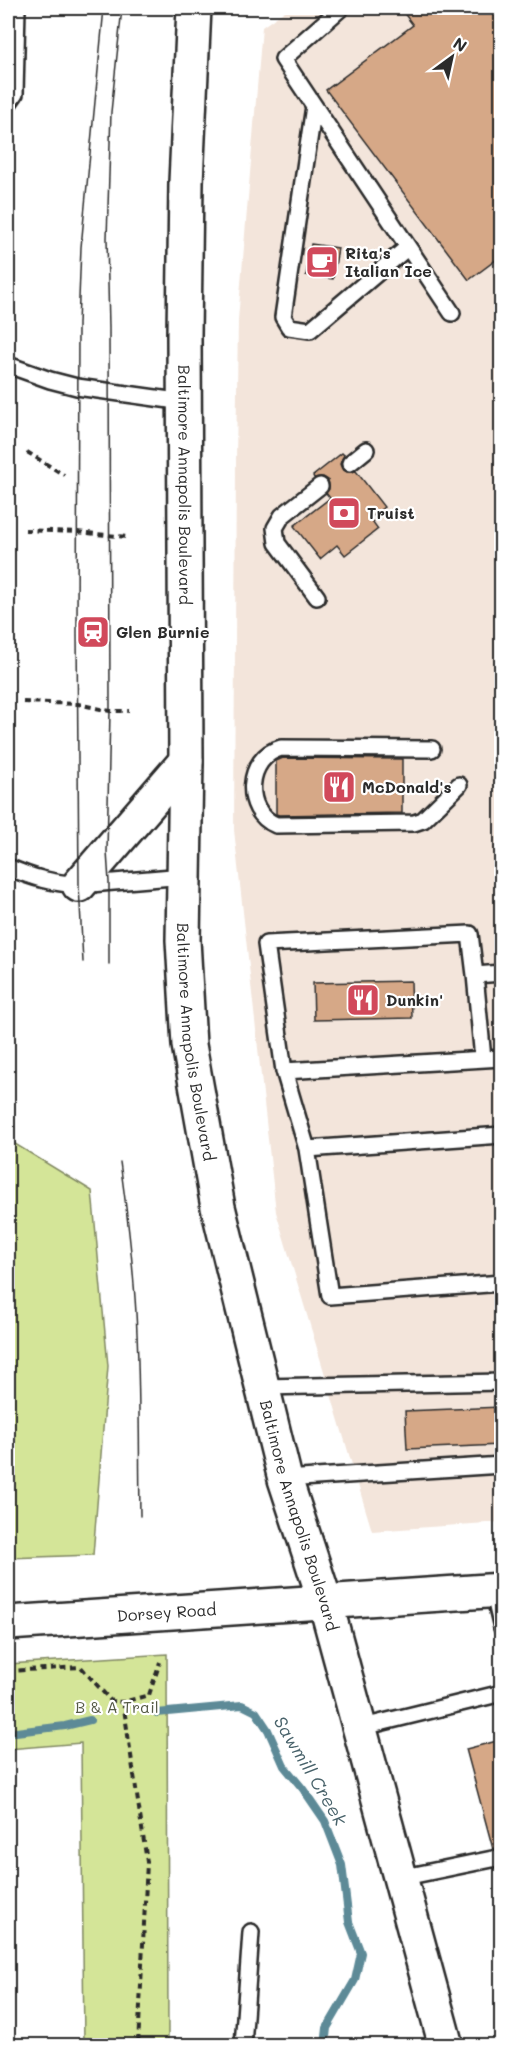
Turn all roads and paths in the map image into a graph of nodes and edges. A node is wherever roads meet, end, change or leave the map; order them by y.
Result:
1 (17, 8) edge
2 (194, 8) edge
3 (341, 8) edge
4 (8, 104) edge
5 (314, 106) junction
6 (408, 248) junction
7 (452, 313) dead end
8 (8, 365) edge
9 (184, 402) junction
10 (366, 450) dead end
11 (27, 452) dead end
12 (350, 463) dead end
13 (64, 475) dead end
14 (320, 486) dead end
15 (25, 530) dead end
16 (127, 537) dead end
17 (317, 597) dead end
18 (23, 702) dead end
19 (129, 711) dead end
20 (432, 749) dead end
21 (186, 761) junction
22 (459, 785) dead end
23 (8, 867) edge
24 (184, 876) junction
25 (79, 885) junction
26 (501, 974) edge
27 (475, 975) junction
28 (501, 1058) edge
29 (483, 1059) junction
30 (284, 1071) junction
31 (501, 1135) edge
32 (307, 1149) junction
33 (501, 1283) edge
34 (501, 1382) edge
35 (263, 1388) junction
36 (501, 1465) edge
37 (285, 1479) junction
38 (497, 1590) edge
39 (325, 1601) junction
40 (8, 1623) edge
41 (501, 1628) edge
42 (160, 1662) dead end
43 (8, 1671) edge
44 (501, 1693) edge
45 (123, 1702) junction
46 (359, 1728) junction
47 (501, 1857) edge
48 (400, 1878) junction
49 (251, 1932) dead end
50 (138, 2046) edge
51 (243, 2046) edge
52 (446, 2046) edge

1 - 4 lane
2 - 9 main road, Baltimore Annapolis Boulevard
3 - 5 lane
5 - 6 lane
5 - 6 lane
6 - 7 lane
8 - 9 lane
9 - 21 main road, Baltimore Annapolis Boulevard
10 - 12 lane
11 - 13 path
14 - 17 lane
15 - 16 path
18 - 19 path
20 - 22 lane
21 - 24 main road, Baltimore Annapolis Boulevard
21 - 25 main road
23 - 25 lane
24 - 25 lane
24 - 35 main road, Baltimore Annapolis Boulevard
26 - 27 lane
27 - 29 lane
27 - 30 lane
28 - 29 lane
29 - 30 lane
30 - 32 lane
31 - 32 lane
32 - 33 lane
34 - 35 lane
35 - 37 main road, Baltimore Annapolis Boulevard
36 - 37 lane
37 - 39 main road, Baltimore Annapolis Boulevard
38 - 39 main road, Dorsey Road
38 - 41 lane
39 - 40 main road, Dorsey Road
39 - 46 main road, Baltimore Annapolis Boulevard
42 - 45 path
43 - 45 path
44 - 46 lane
45 - 50 path
46 - 48 main road, Baltimore Annapolis Boulevard
47 - 48 lane
48 - 52 main road, Baltimore Annapolis Boulevard
49 - 51 lane

